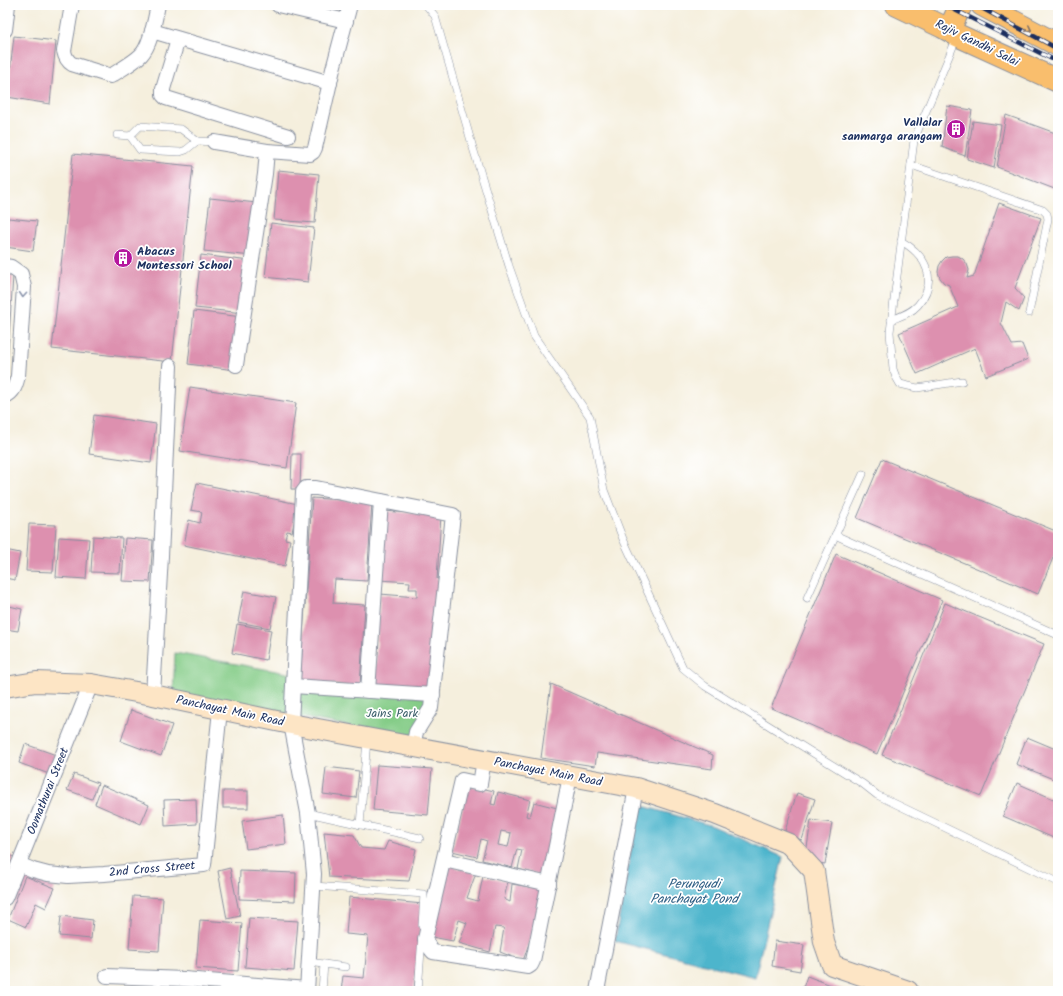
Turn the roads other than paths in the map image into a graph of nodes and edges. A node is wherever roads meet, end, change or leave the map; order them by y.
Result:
1 (8, 5) edge
2 (72, 5) edge
3 (158, 5) edge
4 (278, 5) edge
5 (350, 5) edge
6 (426, 5) edge
7 (897, 5) edge
8 (948, 5) edge
9 (961, 5) edge
10 (995, 10) edge
11 (346, 21) junction
12 (5, 30) edge
13 (948, 30) junction
14 (152, 31) junction
15 (178, 39) junction
16 (1058, 44) edge
17 (1058, 81) edge
18 (330, 83) junction
19 (117, 135) dead end
20 (130, 136) junction
21 (288, 136) dead end
22 (197, 141) junction
23 (214, 142) joint
24 (267, 151) junction
25 (911, 165) junction
26 (901, 241) junction
27 (5, 266) edge
28 (1029, 313) dead end
29 (891, 320) junction
30 (236, 365) dead end
31 (170, 366) dead end
32 (962, 381) dead end
33 (5, 396) edge
34 (863, 474) dead end
35 (381, 501) junction
36 (836, 535) junction
37 (807, 598) dead end
38 (1058, 635) edge
39 (91, 684) junction
40 (293, 686) junction
41 (5, 687) edge
42 (368, 691) junction
43 (153, 695) junction
44 (433, 695) junction
45 (220, 710) junction
46 (291, 724) junction
47 (367, 739) junction
48 (413, 747) junction
49 (484, 760) junction
50 (570, 776) junction
51 (636, 788) junction
52 (308, 814) junction
53 (360, 825) junction
54 (420, 838) dead end
55 (444, 860) junction
56 (19, 864) junction
57 (1058, 882) edge
58 (548, 884) junction
59 (314, 886) junction
60 (5, 898) edge
61 (309, 962) junction
62 (324, 964) junction
63 (346, 966) dead end
64 (107, 976) dead end
65 (307, 990) edge
66 (322, 991) edge
67 (418, 991) edge
68 (597, 991) edge
69 (908, 991) edge

1 - 12 street
2 - 14 street
3 - 14 street
4 - 11 street
5 - 11 street
6 - 57 lane
7 - 13 main road, Rajiv Gandhi Salai
8 - 13 main road
9 - 13 main road
10 -> 16 main road
11 - 18 street
13 - 17 main road, Rajiv Gandhi Salai
13 - 25 lane
14 - 15 street
15 - 18 street
15 - 21 street
18 - 24 street
19 - 20 lane
20 - 22 lane
20 - 22 lane
22 - 23 lane
23 - 24 street
24 - 30 street
25 - 26 lane
25 - 28 lane
26 - 29 lane
26 - 29 lane
27 -> 33 street
29 - 32 lane
31 - 43 street
34 - 36 lane
35 - 40 street
35 - 42 street
35 - 44 street
36 - 37 lane
36 - 38 lane
39 - 41 street, Panchayat Main Road
39 - 43 street, Panchayat Main Road
39 - 56 street, Oomathurai Street
40 - 42 street
40 - 46 street
42 - 44 street
43 - 45 street, Panchayat Main Road
44 - 48 street
45 - 46 street, Panchayat Main Road
45 - 56 street, 2nd Cross Street
46 - 47 street, Panchayat Main Road
46 - 52 street
47 - 48 street, Panchayat Main Road
47 - 53 lane
48 - 49 street, Panchayat Main Road
49 - 50 street, Panchayat Main Road
49 - 55 street
50 - 51 street, Panchayat Main Road
50 - 58 street
51 - 68 street
51 - 69 street, Panchayat Main Road
52 - 53 lane
52 - 59 street
53 - 54 lane
55 - 58 street
55 - 58 street
56 - 60 street, Oomathurai Street
59 - 61 street
59 - 67 lane
61 - 62 lane
61 - 65 street
62 - 63 lane
62 - 66 lane
64 - 65 street

